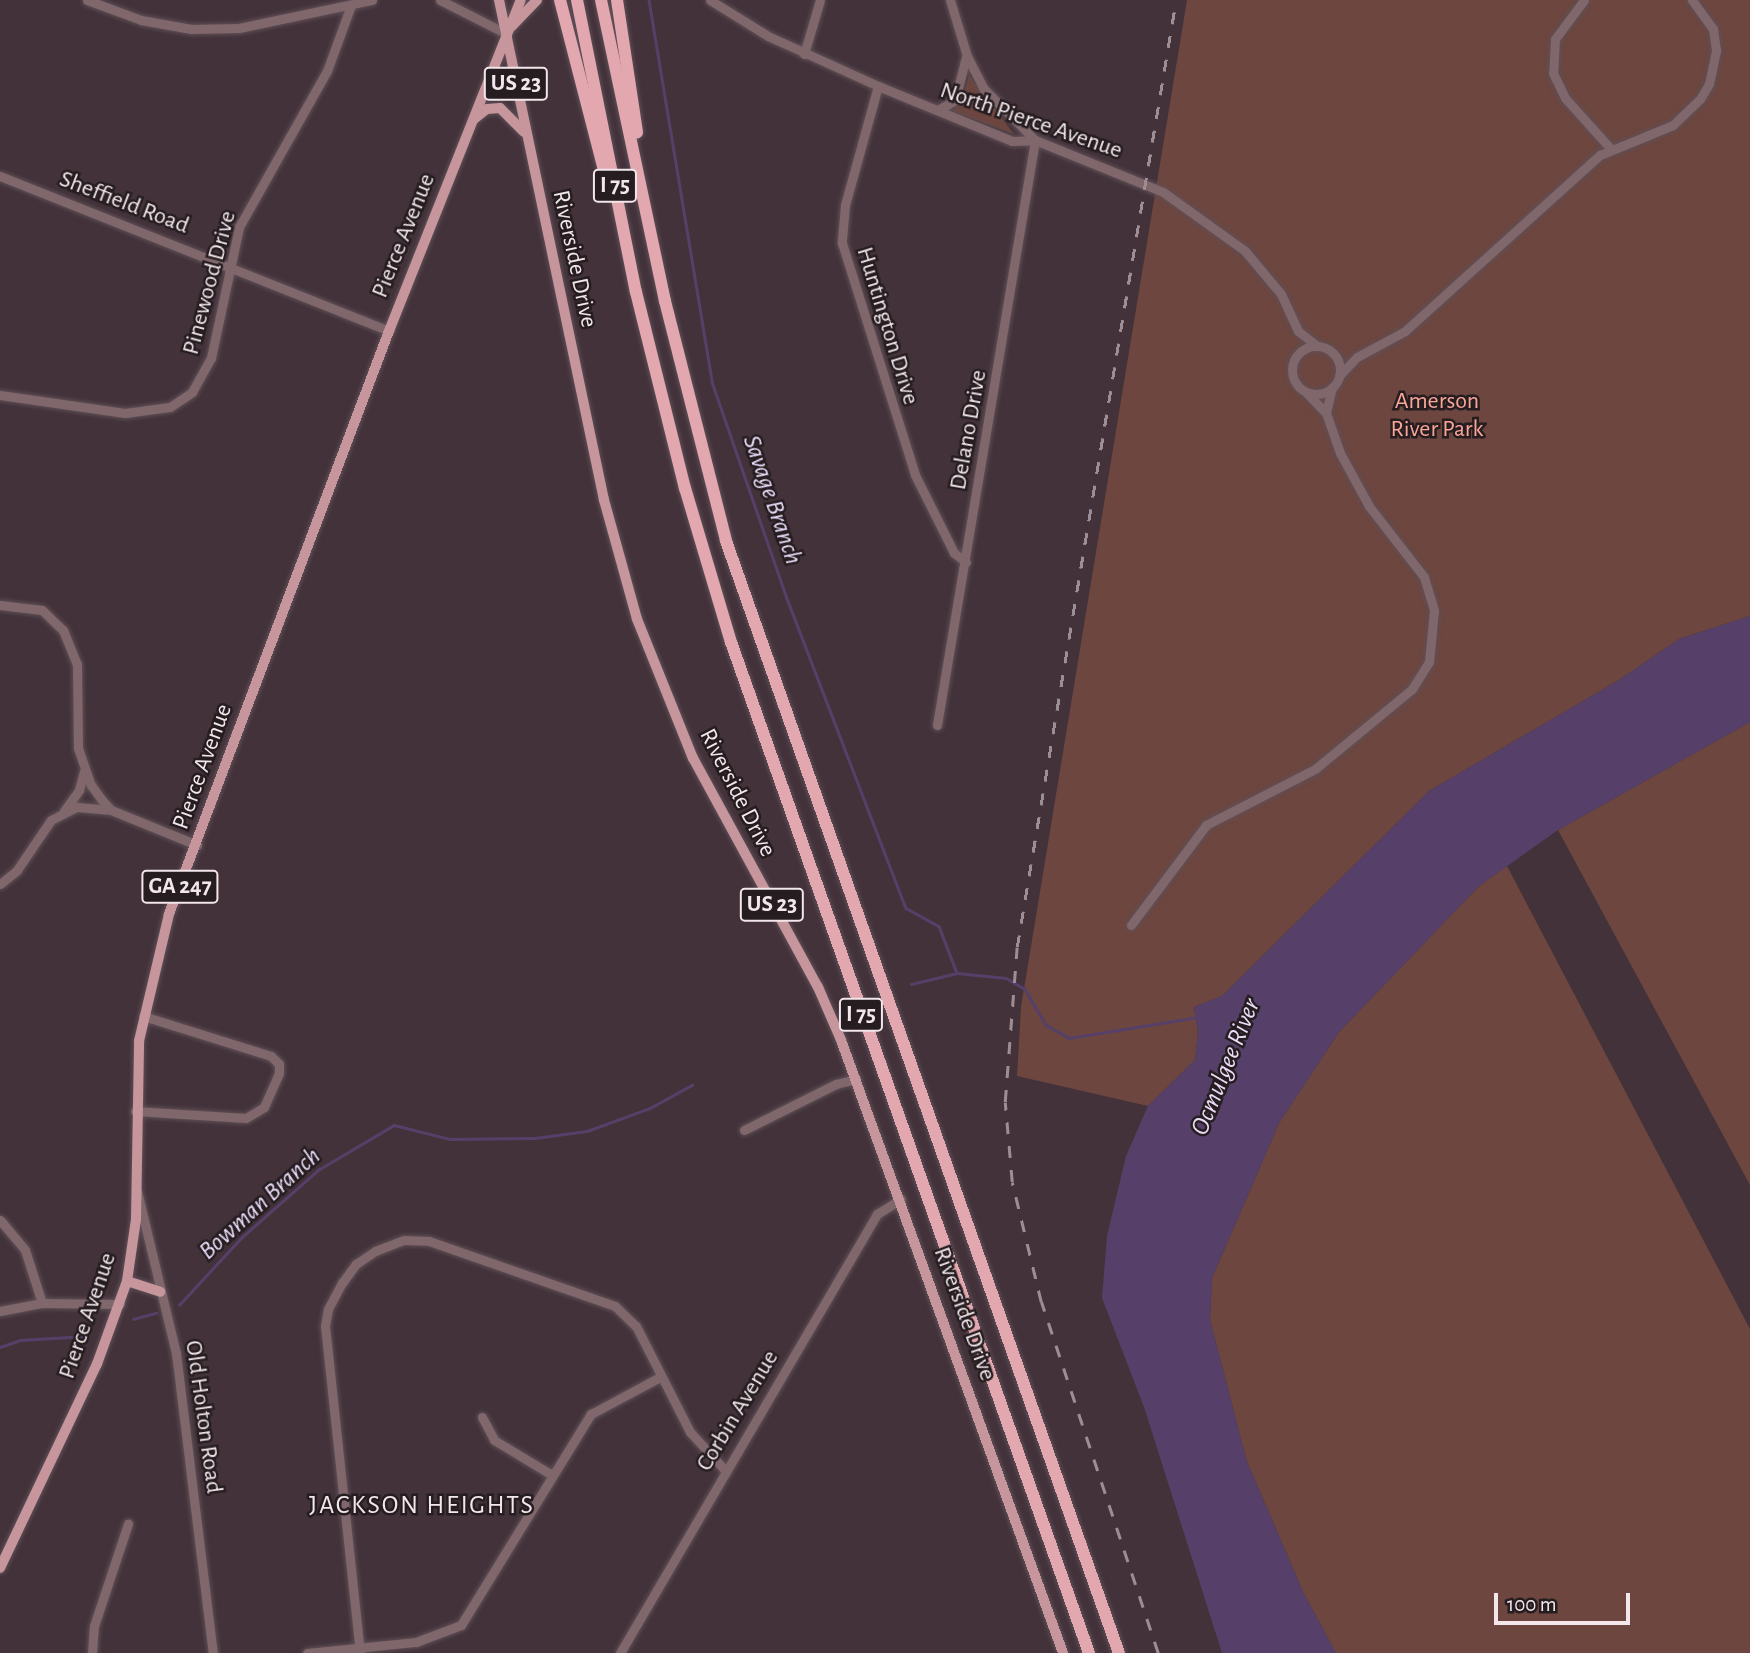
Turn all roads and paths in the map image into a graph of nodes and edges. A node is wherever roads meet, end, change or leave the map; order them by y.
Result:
1 (87, 0) edge
2 (372, 0) edge
3 (440, 0) edge
4 (499, 0) edge
5 (521, 0) edge
6 (537, 0) edge
7 (560, 0) edge
8 (577, 0) edge
9 (601, 0) edge
10 (617, 0) edge
11 (710, 0) edge
12 (820, 0) edge
13 (950, 0) edge
14 (1584, 0) edge
15 (1692, 0) edge
16 (351, 5) junction
17 (505, 33) junction
18 (804, 54) junction
19 (967, 56) junction
20 (878, 86) junction
21 (936, 110) junction
22 (472, 121) junction
23 (527, 136) junction
24 (1035, 140) junction
25 (1610, 148) junction
26 (638, 158) junction
27 (0, 176) edge
28 (626, 247) junction
29 (232, 265) junction
30 (389, 331) junction
31 (1298, 331) junction
32 (1317, 346) junction
33 (1332, 352) junction
34 (1357, 357) junction
35 (1294, 360) junction
36 (1339, 376) junction
37 (1332, 388) junction
38 (1306, 392) junction
39 (0, 395) edge
40 (1326, 413) junction
41 (966, 562) junction
42 (0, 606) edge
43 (937, 725) dead end
44 (84, 770) junction
45 (111, 810) junction
46 (63, 812) junction
47 (197, 845) junction
48 (0, 884) edge
49 (1131, 925) dead end
50 (143, 1016) junction
51 (856, 1079) junction
52 (135, 1111) junction
53 (744, 1129) dead end
54 (138, 1191) junction
55 (901, 1199) junction
56 (0, 1220) edge
57 (127, 1281) junction
58 (160, 1292) junction
59 (42, 1303) junction
60 (120, 1304) junction
61 (0, 1311) edge
62 (660, 1377) junction
63 (482, 1417) dead end
64 (724, 1470) junction
65 (552, 1475) junction
66 (128, 1524) dead end
67 (0, 1568) edge
68 (360, 1650) edge
69 (92, 1653) edge
70 (213, 1653) edge
71 (307, 1653) edge
72 (620, 1653) edge
73 (1063, 1653) edge
74 (1089, 1653) edge
75 (1119, 1653) edge

1 - 16 street
2 - 16 street
3 - 17 street
4 - 17 main road, Riverside Drive / US 23
5 - 17 main road, Pierce Avenue / GA 247
6 - 17 main road, Pierce Avenue / GA 247
7 - 28 highway
8 - 28 highway, I 75
9 - 26 highway, I 75
10 - 26 highway
11 - 18 street, North Pierce Avenue
12 - 18 street
13 - 19 street
14 - 25 street
15 - 25 street
16 - 29 street, Pinewood Drive
17 - 22 main road, Pierce Avenue / GA 247
17 - 23 main road, Riverside Drive / US 23
18 - 20 street, North Pierce Avenue
19 - 21 street
19 - 24 street
20 - 21 street, North Pierce Avenue
20 - 41 street, Huntington Drive
21 - 24 street, North Pierce Avenue
22 - 23 main road
22 - 30 main road, Pierce Avenue / GA 247
23 - 51 main road, Riverside Drive / US 23
24 - 31 street, North Pierce Avenue
24 - 41 street, Delano Drive
25 - 34 street
26 - 75 highway, I 75
27 - 29 street, Sheffield Road
28 - 74 highway, I 75
29 - 30 street, Sheffield Road
29 - 39 street, Pinewood Drive
30 - 47 main road, Pierce Avenue / GA 247
31 - 32 street, North Pierce Avenue
31 - 35 street
32 - 33 street
32 - 35 street
33 - 34 street
33 - 36 street
34 - 36 street
35 - 38 street
36 - 37 street
37 - 38 street
37 - 40 street
38 - 40 street
40 - 49 street
41 - 43 street, Delano Drive
42 - 44 street
44 - 45 street
44 - 46 street
45 - 46 street
45 - 47 street
46 - 48 street
47 - 50 main road, Pierce Avenue / GA 247
50 - 52 main road, Pierce Avenue / GA 247
50 - 52 street
51 - 53 street
51 - 55 main road, Riverside Drive / US 23
52 - 54 main road, Pierce Avenue / GA 247
54 - 57 main road, Pierce Avenue / GA 247
54 - 58 street, Old Holton Road
55 - 64 street, Corbin Avenue
55 - 73 main road, Riverside Drive / US 23
56 - 59 street
57 - 58 main road
57 - 60 main road, Pierce Avenue / GA 247
58 - 70 street, Old Holton Road
59 - 60 street
59 - 61 street
60 - 67 main road, Pierce Avenue / GA 247
62 - 64 street
62 - 65 street
62 - 68 street
63 - 65 street
64 - 72 street, Corbin Avenue
65 - 68 street
66 - 69 street
68 - 71 street

